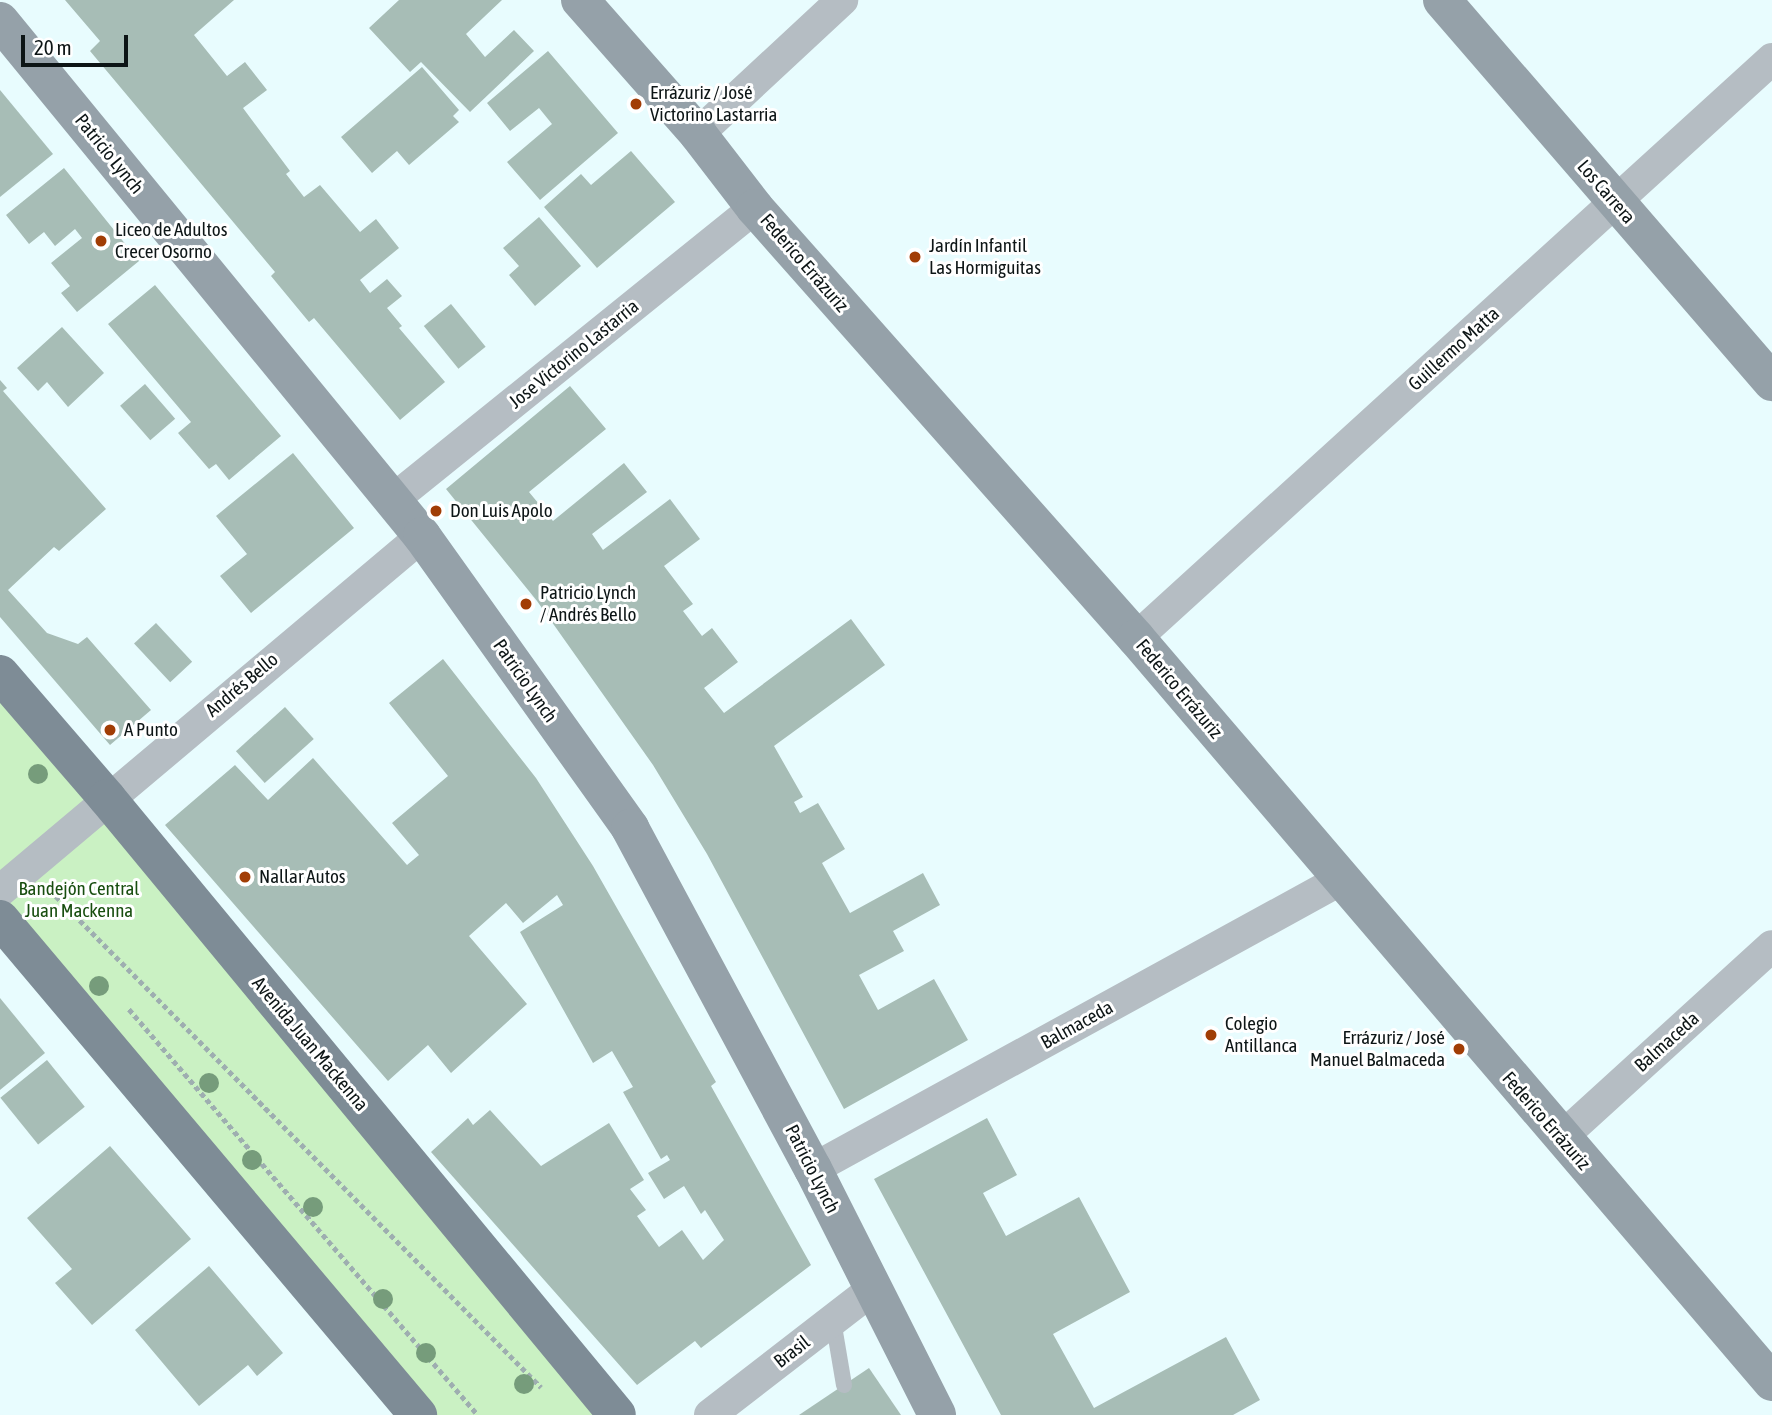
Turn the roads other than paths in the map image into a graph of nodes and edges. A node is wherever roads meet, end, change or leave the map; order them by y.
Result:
1 (580, 0) edge
2 (842, 0) edge
3 (1442, 0) edge
4 (0, 21) edge
5 (1772, 59) edge
6 (698, 134) junction
7 (1615, 203) junction
8 (755, 208) junction
9 (1772, 382) edge
10 (394, 499) junction
11 (422, 536) junction
12 (1136, 638) junction
13 (0, 674) edge
14 (107, 798) junction
15 (1340, 880) junction
16 (0, 891) edge
17 (0, 919) edge
18 (1772, 946) edge
19 (1561, 1138) junction
20 (813, 1169) junction
21 (873, 1289) junction
22 (833, 1320) junction
23 (1772, 1382) edge
24 (844, 1385) dead end
25 (719, 1413) edge
26 (418, 1415) edge
27 (617, 1415) edge
28 (937, 1415) edge

1 - 6 street, Federico Errázuriz
2 - 6 street
3 - 7 street, Los Carrera
4 - 10 street, Patricio Lynch
5 - 7 street, Guillermo Matta
6 - 8 street, Federico Errázuriz
7 - 9 street, Los Carrera
7 - 12 street, Guillermo Matta
8 - 10 street, Jose Victorino Lastarria
8 - 12 street, Federico Errázuriz
10 - 11 street, Patricio Lynch
11 - 14 street, Andrés Bello
11 - 20 street, Patricio Lynch
12 - 15 street, Federico Errázuriz
13 - 14 main road, Avenida Juan Mackenna
14 - 16 street, Andrés Bello
14 - 27 main road, Avenida Juan Mackenna
15 - 19 street, Federico Errázuriz
15 - 20 street, Balmaceda
17 - 26 main road
18 - 19 street, Balmaceda
19 - 23 street, Federico Errázuriz
20 - 21 street, Patricio Lynch
21 - 22 street, Brasil
21 - 28 street, Patricio Lynch
22 - 24 lane
22 - 25 street, Brasil

